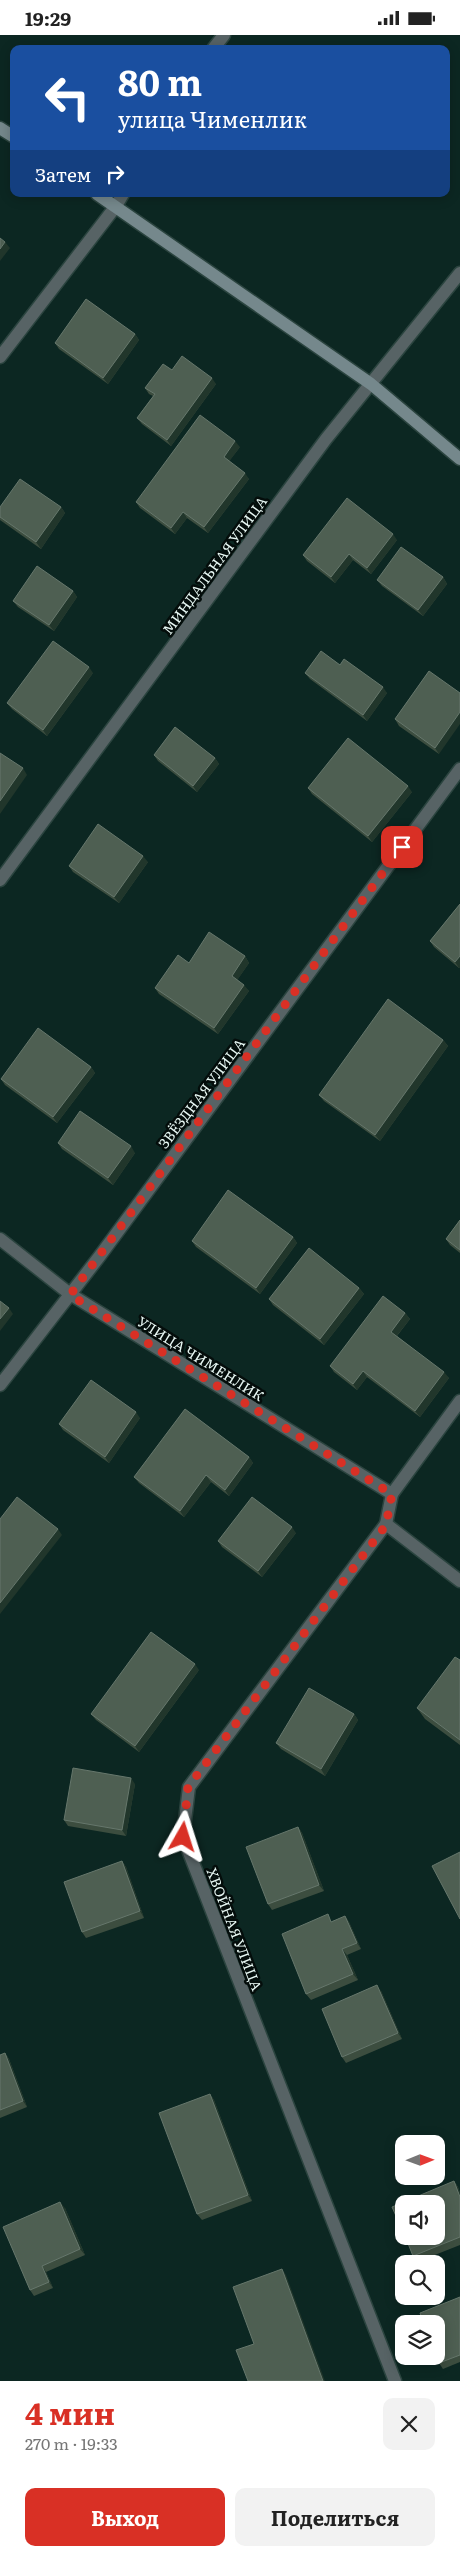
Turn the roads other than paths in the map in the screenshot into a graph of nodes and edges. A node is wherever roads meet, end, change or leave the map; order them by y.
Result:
1 (102, 197) edge
2 (121, 197) edge
3 (116, 206) junction
4 (460, 273) edge
5 (0, 357) edge
6 (371, 384) junction
7 (460, 459) edge
8 (460, 769) edge
9 (0, 880) edge
10 (0, 1239) edge
11 (70, 1295) junction
12 (0, 1385) edge
13 (460, 1401) edge
14 (392, 1494) junction
15 (386, 1525) junction
16 (460, 1581) edge
17 (395, 2381) edge

1 - 3 street
2 - 3 street
3 - 5 street
3 - 6 street
4 - 6 street, МИНДАЛЬНАЯ УЛИЦА
6 - 7 street
6 - 9 street, МИНДАЛЬНАЯ УЛИЦА
8 - 11 street, ЗВЁЗДНАЯ УЛИЦА
10 - 11 street, УЛИЦА ЧИМЕНЛИК
11 - 12 street, ЗВЁЗДНАЯ УЛИЦА
11 - 14 street, УЛИЦА ЧИМЕНЛИК
13 - 14 street, ХВОЙНАЯ УЛИЦА
14 - 15 street, ХВОЙНАЯ УЛИЦА
15 - 16 street
15 - 17 street, ХВОЙНАЯ УЛИЦА

